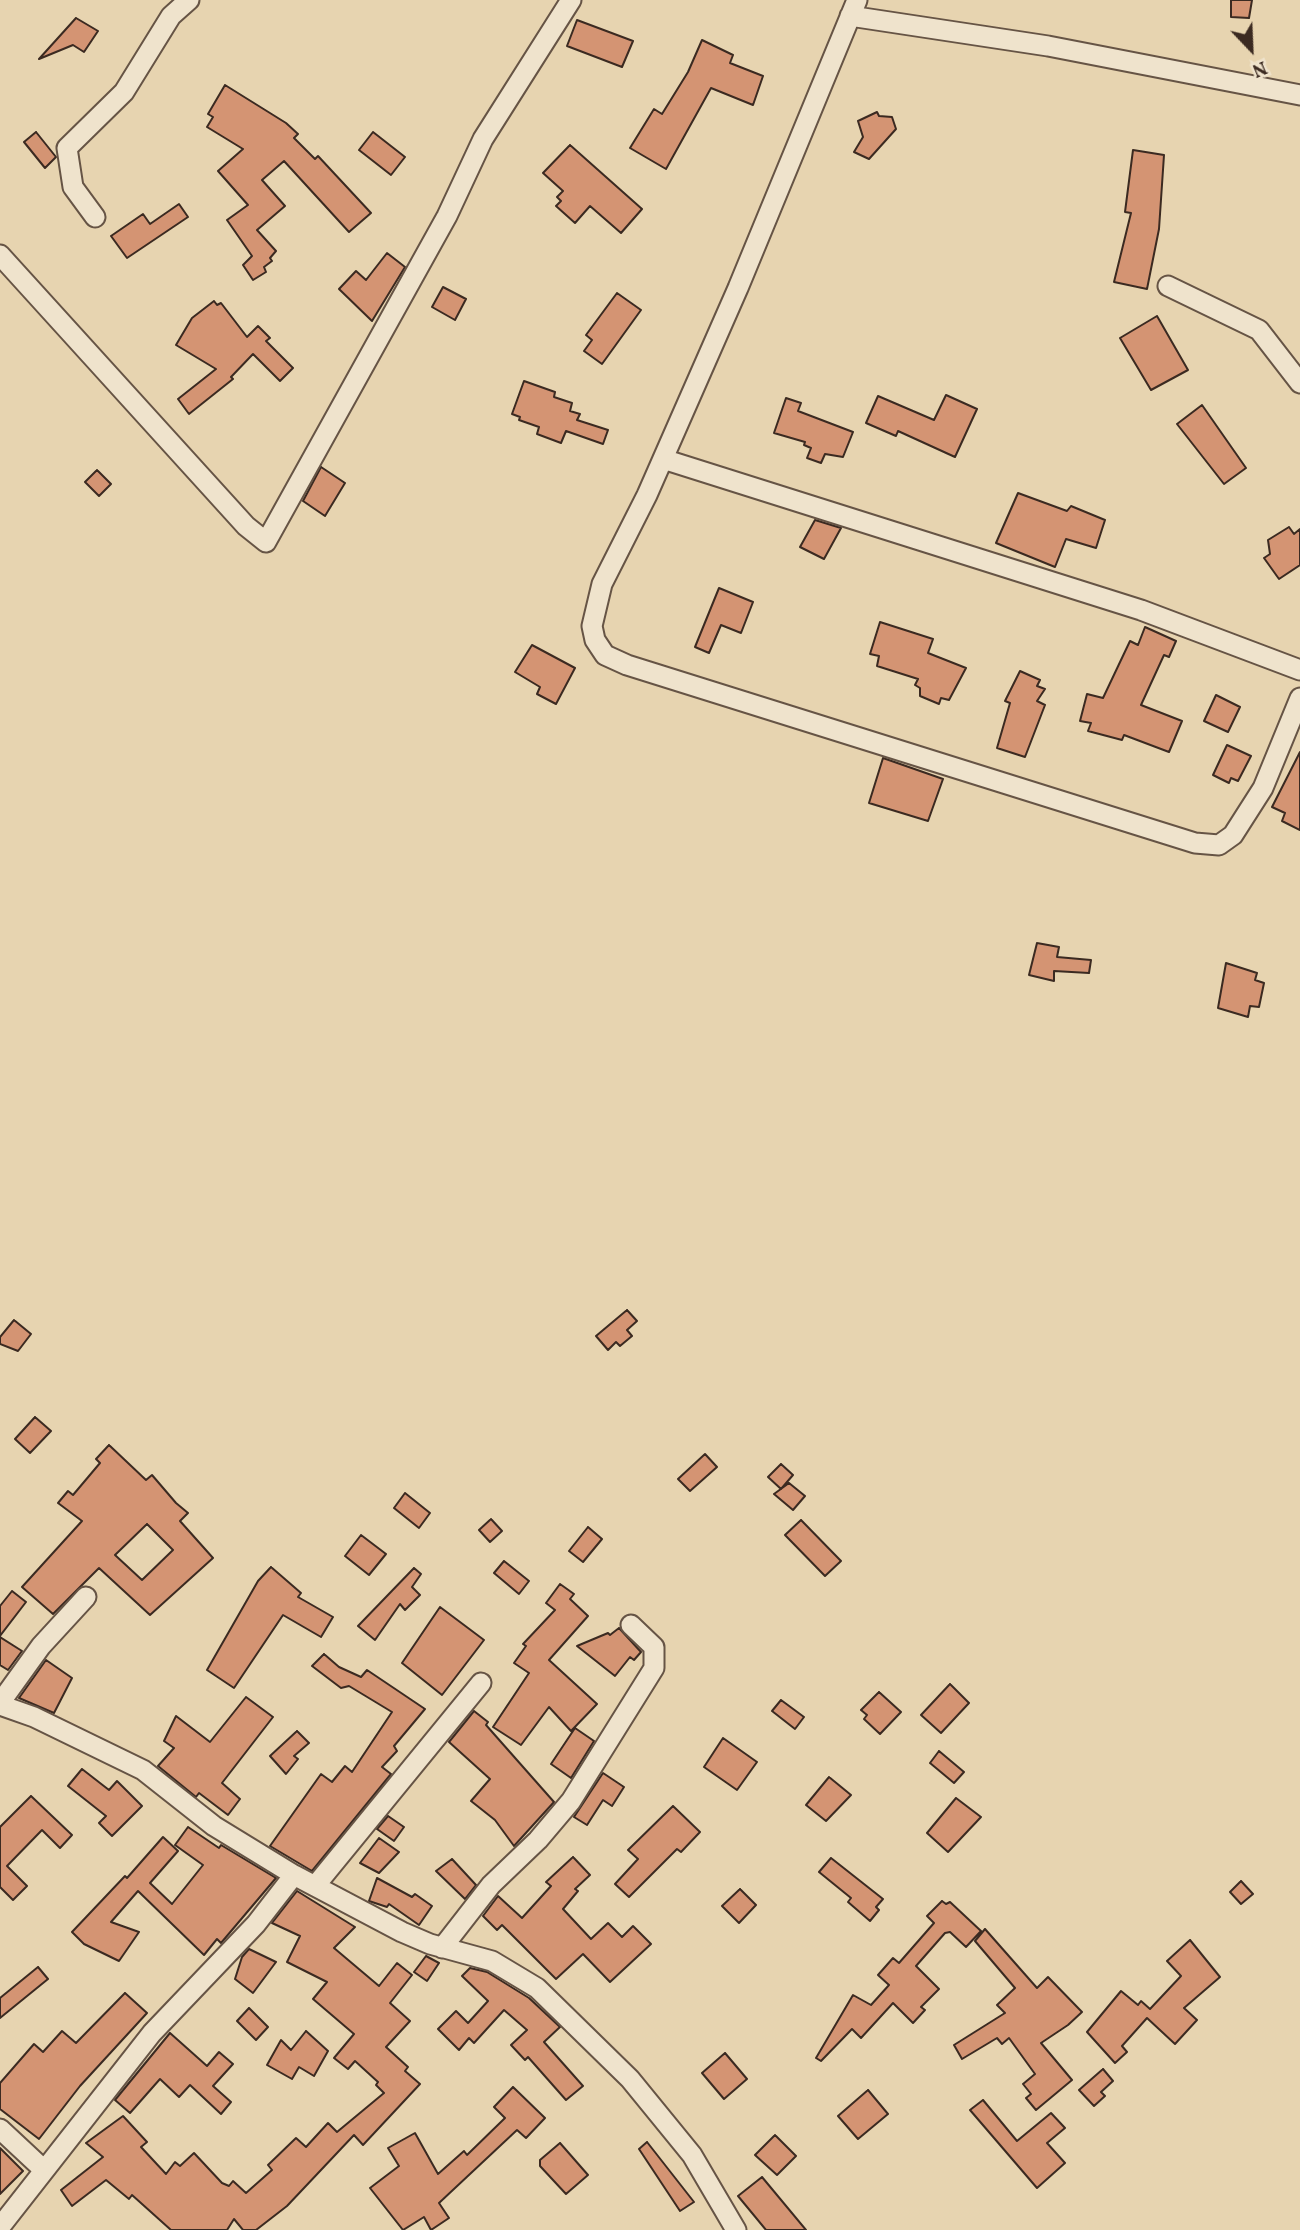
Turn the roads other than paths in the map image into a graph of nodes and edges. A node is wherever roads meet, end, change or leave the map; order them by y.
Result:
1 (189, 0) edge
2 (571, 0) edge
3 (854, 8) edge
4 (1300, 94) edge
5 (95, 217) dead end
6 (0, 255) edge
7 (1168, 286) dead end
8 (1300, 383) edge
9 (663, 459) junction
10 (1300, 670) edge
11 (1300, 698) edge
12 (86, 1597) dead end
13 (631, 1625) dead end
14 (481, 1683) dead end
15 (0, 1704) edge
16 (294, 1875) junction
17 (315, 1886) junction
18 (442, 1948) junction
19 (0, 2129) edge
20 (44, 2170) junction
21 (0, 2227) edge
22 (736, 2230) edge

1 - 5 street
2 - 6 street
3 - 4 street
3 - 9 street
7 - 8 street
9 - 10 street
9 - 11 street
12 - 15 street
13 - 18 street
14 - 17 street
15 - 16 street
16 - 17 street
16 - 20 street
17 - 18 street
18 - 22 street
19 - 20 street
20 - 21 street

